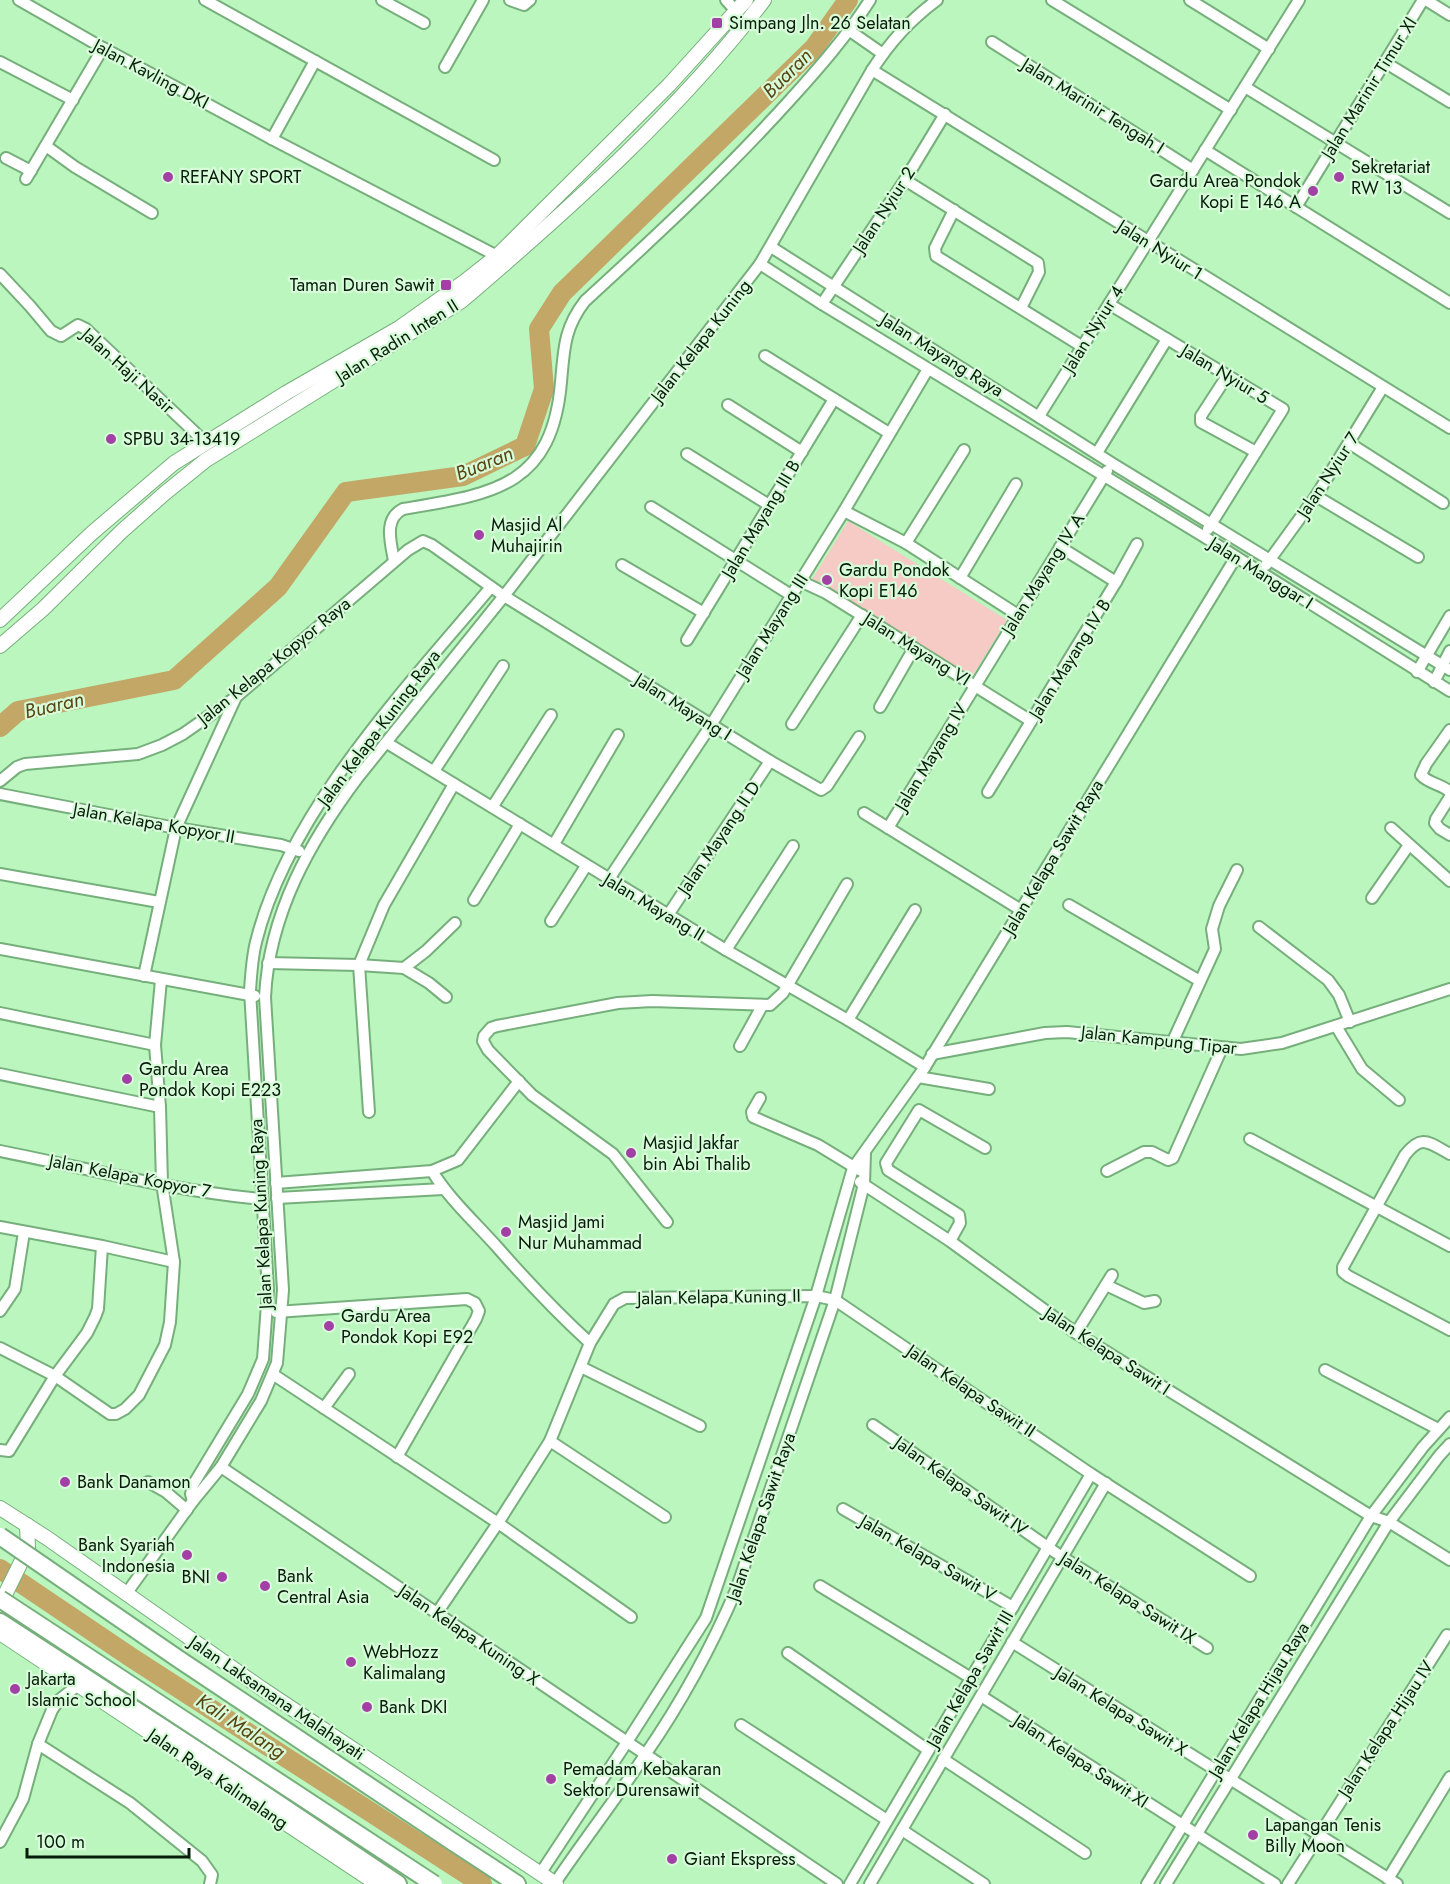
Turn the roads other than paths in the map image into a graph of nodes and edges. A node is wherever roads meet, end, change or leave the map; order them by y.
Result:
1 (19, 0) edge
2 (206, 0) edge
3 (382, 0) edge
4 (483, 0) edge
5 (510, 0) edge
6 (530, 0) edge
7 (726, 0) edge
8 (746, 0) edge
9 (764, 0) edge
10 (870, 0) edge
11 (937, 0) edge
12 (1052, 0) edge
13 (1190, 0) edge
14 (1299, 0) edge
15 (1425, 0) edge
16 (33, 3) edge
17 (736, 12) junction
18 (1450, 15) edge
19 (424, 23) dead end
20 (850, 31) junction
21 (992, 42) dead end
22 (103, 48) junction
23 (1269, 49) junction
24 (883, 54) junction
25 (315, 61) junction
26 (0, 62) edge
27 (1386, 63) junction
28 (445, 67) dead end
29 (872, 70) junction
30 (669, 85) junction
31 (1245, 87) junction
32 (681, 98) junction
33 (73, 100) junction
34 (1450, 102) edge
35 (1231, 110) junction
36 (945, 114) junction
37 (272, 139) junction
38 (1336, 142) junction
39 (46, 146) junction
40 (1205, 150) junction
41 (6, 158) dead end
42 (494, 160) dead end
43 (1193, 170) junction
44 (906, 180) junction
45 (1296, 207) junction
46 (954, 210) junction
47 (153, 213) dead end
48 (1450, 213) edge
49 (1148, 242) junction
50 (771, 247) junction
51 (496, 256) junction
52 (760, 264) junction
53 (0, 274) edge
54 (833, 288) junction
55 (1450, 303) edge
56 (822, 304) junction
57 (1109, 304) junction
58 (1021, 308) junction
59 (1167, 339) junction
60 (1083, 347) junction
61 (765, 356) dead end
62 (928, 369) junction
63 (1227, 375) junction
64 (1383, 387) junction
65 (834, 399) junction
66 (728, 405) dead end
67 (1039, 416) junction
68 (1450, 428) edge
69 (889, 433) junction
70 (205, 442) junction
71 (1349, 443) junction
72 (964, 450) dead end
73 (802, 452) junction
74 (1256, 452) junction
75 (1097, 453) junction
76 (687, 454) dead end
77 (1113, 464) junction
78 (1103, 476) junction
79 (1016, 484) dead end
80 (1316, 496) junction
81 (1443, 503) dead end
82 (769, 505) junction
83 (651, 507) dead end
84 (844, 511) junction
85 (1211, 524) junction
86 (1203, 536) junction
87 (906, 543) junction
88 (1137, 544) dead end
89 (1060, 547) junction
90 (1236, 557) junction
91 (1418, 557) dead end
92 (394, 561) junction
93 (736, 561) junction
94 (1270, 561) junction
95 (622, 565) dead end
96 (1261, 573) junction
97 (960, 578) junction
98 (801, 581) junction
99 (1116, 582) junction
100 (491, 587) junction
101 (791, 595) junction
102 (504, 596) junction
103 (704, 613) junction
104 (862, 615) junction
105 (1018, 615) junction
106 (1450, 616) edge
107 (0, 620) edge
108 (687, 640) dead end
109 (0, 646) edge
110 (914, 648) junction
111 (1450, 651) edge
112 (1427, 656) junction
113 (503, 666) dead end
114 (1447, 668) edge
115 (1417, 672) junction
116 (1434, 682) junction
117 (974, 685) junction
118 (1450, 691) edge
119 (236, 697) junction
120 (880, 707) dead end
121 (551, 716) dead end
122 (1031, 721) junction
123 (792, 724) dead end
124 (711, 725) junction
125 (1450, 730) edge
126 (618, 735) dead end
127 (858, 737) dead end
128 (387, 743) junction
129 (770, 761) junction
130 (434, 771) junction
131 (0, 781) edge
132 (454, 784) junction
133 (988, 792) dead end
134 (1450, 792) edge
135 (0, 794) edge
136 (1450, 797) edge
137 (494, 806) junction
138 (864, 813) dead end
139 (520, 824) junction
140 (176, 828) junction
141 (888, 828) junction
142 (1391, 828) dead end
143 (1450, 835) edge
144 (554, 844) junction
145 (1408, 845) junction
146 (793, 846) dead end
147 (293, 849) junction
148 (308, 854) junction
149 (586, 866) junction
150 (1237, 870) dead end
151 (0, 874) edge
152 (609, 879) junction
153 (1450, 880) edge
154 (847, 884) dead end
155 (1372, 898) dead end
156 (474, 900) dead end
157 (159, 902) junction
158 (1069, 905) dead end
159 (915, 910) dead end
160 (1021, 910) junction
161 (668, 915) junction
162 (551, 921) dead end
163 (454, 923) dead end
164 (1259, 927) dead end
165 (0, 950) edge
166 (726, 950) junction
167 (268, 963) junction
168 (359, 964) junction
169 (404, 968) junction
170 (142, 976) junction
171 (161, 980) junction
172 (1200, 981) junction
173 (787, 986) junction
174 (1450, 989) edge
175 (250, 995) junction
176 (265, 997) junction
177 (446, 997) dead end
178 (762, 1006) junction
179 (0, 1013) edge
180 (848, 1020) junction
181 (1350, 1022) junction
182 (1336, 1026) junction
183 (1172, 1043) junction
184 (155, 1045) junction
185 (740, 1046) dead end
186 (1221, 1048) junction
187 (932, 1054) junction
188 (925, 1067) junction
189 (0, 1074) edge
190 (918, 1077) junction
191 (519, 1081) junction
192 (989, 1089) dead end
193 (760, 1098) dead end
194 (902, 1100) junction
195 (1399, 1100) dead end
196 (160, 1107) junction
197 (920, 1110) junction
198 (369, 1112) dead end
199 (1250, 1139) dead end
200 (985, 1148) dead end
201 (0, 1151) edge
202 (1450, 1155) edge
203 (432, 1171) junction
204 (1107, 1171) dead end
205 (855, 1172) junction
206 (276, 1183) junction
207 (162, 1184) junction
208 (864, 1184) junction
209 (443, 1189) junction
210 (277, 1198) junction
211 (261, 1199) junction
212 (1376, 1207) junction
213 (667, 1222) dead end
214 (0, 1227) edge
215 (24, 1232) junction
216 (950, 1241) junction
217 (102, 1246) junction
218 (1450, 1246) edge
219 (174, 1262) junction
220 (816, 1296) junction
221 (835, 1300) junction
222 (1155, 1301) dead end
223 (0, 1311) edge
224 (281, 1311) junction
225 (266, 1313) junction
226 (1450, 1330) edge
227 (1076, 1333) junction
228 (590, 1343) junction
229 (0, 1348) edge
230 (581, 1367) junction
231 (1325, 1370) dead end
232 (349, 1374) dead end
233 (274, 1375) junction
234 (54, 1376) junction
235 (324, 1408) junction
236 (1450, 1417) edge
237 (873, 1425) dead end
238 (700, 1426) dead end
239 (1438, 1429) junction
240 (550, 1441) junction
241 (1450, 1444) edge
242 (0, 1450) edge
243 (397, 1457) junction
244 (221, 1467) junction
245 (1091, 1474) junction
246 (148, 1482) dead end
247 (1106, 1483) junction
248 (190, 1506) junction
249 (0, 1508) edge
250 (843, 1509) dead end
251 (1371, 1516) junction
252 (665, 1517) dead end
253 (1389, 1522) junction
254 (498, 1523) junction
255 (27, 1526) junction
256 (0, 1536) edge
257 (47, 1538) junction
258 (1048, 1547) junction
259 (28, 1550) junction
260 (1062, 1557) junction
261 (1450, 1560) edge
262 (1250, 1576) dead end
263 (820, 1586) dead end
264 (126, 1594) junction
265 (0, 1599) edge
266 (0, 1605) edge
267 (1013, 1607) junction
268 (437, 1613) junction
269 (631, 1617) dead end
270 (0, 1622) edge
271 (0, 1632) edge
272 (1447, 1635) dead end
273 (1012, 1642) junction
274 (1207, 1648) dead end
275 (788, 1653) dead end
276 (971, 1678) junction
277 (78, 1685) junction
278 (981, 1696) junction
279 (741, 1725) dead end
280 (627, 1742) junction
281 (38, 1744) junction
282 (928, 1750) junction
283 (646, 1755) junction
284 (944, 1759) junction
285 (1216, 1770) junction
286 (1450, 1777) edge
287 (1230, 1780) junction
288 (887, 1820) junction
289 (1182, 1826) junction
290 (902, 1830) junction
291 (1196, 1835) junction
292 (1318, 1835) junction
293 (564, 1839) junction
294 (0, 1842) edge
295 (579, 1849) junction
296 (1085, 1853) dead end
297 (540, 1874) junction
298 (1393, 1881) edge
299 (210, 1884) edge
300 (377, 1884) edge
301 (398, 1884) edge
302 (434, 1884) edge
303 (517, 1884) edge
304 (555, 1884) edge
305 (837, 1884) edge
306 (850, 1884) edge
307 (870, 1884) edge
308 (984, 1884) edge
309 (1147, 1884) edge
310 (1166, 1884) edge
311 (1275, 1884) edge
312 (1288, 1884) edge

1 - 16 street, Jalan Kavling DKI
2 - 25 street
3 - 19 street
4 - 28 street
5 - 6 street
7 - 17 street
8 - 17 main road, Jalan Radin Inten II
9 - 32 main road, Jalan Radin Inten II
10 - 20 street
11 - 24 street, Jalan Kelapa Kuning
12 - 35 street
13 - 23 street
14 - 23 street, Jalan Nyiur 4
15 - 18 street
15 - 27 street, Jalan Marinir Timur XI
16 - 22 street, Jalan Kavling DKI
17 - 30 main road, Jalan Radin Inten II
20 - 24 street
20 - 92 street
21 - 43 street, Jalan Marinir Tengah I
22 - 33 street
22 - 37 street, Jalan Kavling DKI
23 - 31 street, Jalan Nyiur 4
24 - 29 street, Jalan Kelapa Kuning
25 - 37 street
25 - 42 street
26 - 33 street
27 - 34 street
27 - 38 street, Jalan Marinir Timur XI
29 - 36 street, Jalan Nyiur 1
29 - 50 street, Jalan Kelapa Kuning
30 - 32 main road
30 - 51 main road, Jalan Radin Inten II
31 - 35 street, Jalan Nyiur 4
31 - 38 street
32 - 109 main road, Jalan Radin Inten II
33 - 39 street
35 - 40 street, Jalan Nyiur 4
36 - 44 street, Jalan Nyiur 2
36 - 49 street, Jalan Nyiur 1
37 - 51 street, Jalan Kavling DKI
38 - 45 street, Jalan Marinir Timur XI
38 - 48 street
39 - 41 street
39 - 47 street
40 - 43 street, Jalan Nyiur 4
40 - 45 street
43 - 49 street, Jalan Nyiur 4
44 - 46 street
44 - 54 street, Jalan Nyiur 2
45 - 55 street
46 - 58 street
46 - 58 street
49 - 57 street, Jalan Nyiur 4
49 - 64 street, Jalan Nyiur 1
50 - 52 street, Jalan Kelapa Kuning
50 - 54 street, Jalan Mayang Raya
51 - 70 main road, Jalan Radin Inten II
52 - 56 street, Jalan Mayang Raya
52 - 102 street, Jalan Kelapa Kuning
53 - 70 street, Jalan Haji Nasir
54 - 56 street, Jalan Nyiur 2
54 - 67 street, Jalan Mayang Raya
56 - 62 street, Jalan Mayang Raya
57 - 59 street, Jalan Nyiur 5
57 - 60 street, Jalan Nyiur 4
58 - 60 street
59 - 63 street, Jalan Nyiur 5
59 - 75 street, Jalan Nyiur 5
60 - 67 street, Jalan Nyiur 4
61 - 65 street
62 - 69 street, Jalan Mayang III
62 - 78 street, Jalan Mayang Raya
63 - 74 street, Jalan Nyiur 5
63 - 74 street
64 - 68 street, Jalan Nyiur 1
64 - 71 street, Jalan Nyiur 7
65 - 69 street
65 - 73 street, Jalan Mayang III B
66 - 73 street
67 - 75 street, Jalan Mayang Raya
69 - 84 street, Jalan Mayang III
70 - 107 main road, Jalan Radin Inten II
71 - 80 street, Jalan Nyiur 7
71 - 81 street
72 - 87 street
73 - 82 street, Jalan Mayang III B
74 - 85 street
75 - 77 street, Jalan Mayang Raya
76 - 82 street
77 - 78 street, Jalan Mayang IV A
77 - 85 street, Jalan Manggar I
78 - 86 street, Jalan Manggar I
78 - 89 street, Jalan Mayang IV A
79 - 97 street
80 - 91 street
80 - 94 street, Jalan Nyiur 7
82 - 93 street, Jalan Mayang III B
83 - 93 street
84 - 87 street
84 - 98 street, Jalan Mayang III
85 - 86 street
85 - 94 street, Jalan Manggar I
86 - 90 street, Jalan Manggar I
87 - 97 street
88 - 99 street
89 - 99 street, Jalan Mayang IV B
89 - 105 street, Jalan Mayang IV A
90 - 96 street, Jalan Manggar I
90 - 160 street, Jalan Kelapa Sawit Raya
92 - 100 street, Jalan Kelapa Kopyor Raya
92 - 119 street, Jalan Kelapa Kopyor Raya
93 - 101 street
93 - 103 street, Jalan Mayang III B
94 - 96 street
94 - 112 street, Jalan Manggar I
95 - 103 street
96 - 115 street, Jalan Manggar I
97 - 105 street
98 - 101 street, Jalan Mayang III
98 - 104 street, Jalan Mayang VI
99 - 122 street, Jalan Mayang IV B
100 - 102 street, Jalan Mayang I
100 - 147 street, Jalan Kelapa Kuning Raya
101 - 124 street, Jalan Mayang III
102 - 124 street, Jalan Mayang I
102 - 128 street, Jalan Kelapa Kuning Raya
103 - 108 street, Jalan Mayang III B
104 - 110 street, Jalan Mayang VI
104 - 123 street
105 - 117 street, Jalan Mayang IV A
106 - 112 street
110 - 117 street, Jalan Mayang VI
110 - 120 street
111 - 114 street
112 - 114 street, Jalan Manggar I
112 - 115 street
113 - 130 street
114 - 116 street
115 - 116 street, Jalan Manggar I
116 - 118 street, Jalan Manggar I
117 - 122 street, Jalan Mayang VI
117 - 141 street, Jalan Mayang IV
119 - 131 street, Jalan Kelapa Kopyor Raya
119 - 140 street
121 - 137 street
122 - 133 street, Jalan Mayang IV B
124 - 129 street, Jalan Mayang I
124 - 152 street, Jalan Mayang III
125 - 134 street
126 - 144 street
127 - 129 street, Jalan Mayang I
128 - 130 street, Jalan Mayang II
128 - 148 street, Jalan Kelapa Kuning Raya
129 - 161 street, Jalan Mayang II D
130 - 132 street, Jalan Mayang II
132 - 137 street, Jalan Mayang II
132 - 168 street
135 - 140 street, Jalan Kelapa Kopyor II
136 - 143 street
137 - 139 street, Jalan Mayang II
138 - 141 street
139 - 144 street, Jalan Mayang II
139 - 156 street
140 - 147 street, Jalan Kelapa Kopyor II
140 - 157 street
141 - 160 street
142 - 145 street
144 - 149 street, Jalan Mayang II
145 - 153 street
145 - 155 street
146 - 166 street
147 - 148 street, Jalan Kelapa Kopyor II
147 - 175 street, Jalan Kelapa Kuning Raya
148 - 167 street, Jalan Kelapa Kuning Raya
149 - 152 street, Jalan Mayang II
149 - 162 street
150 - 172 street
151 - 157 street
152 - 161 street, Jalan Mayang II
154 - 173 street
157 - 170 street
158 - 172 street
159 - 180 street
160 - 187 street, Jalan Kelapa Sawit Raya
161 - 166 street, Jalan Mayang II
163 - 169 street
164 - 181 street
165 - 170 street
166 - 173 street, Jalan Mayang II
167 - 168 street
167 - 176 street, Jalan Kelapa Kuning Raya
168 - 169 street
168 - 198 street
169 - 177 street
170 - 171 street
171 - 175 street
171 - 184 street
172 - 183 street
173 - 178 street
173 - 180 street, Jalan Mayang II
174 - 181 street, Jalan Kampung Tipar
175 - 176 street
175 - 211 street, Jalan Kelapa Kuning Raya
176 - 206 street, Jalan Kelapa Kuning Raya
178 - 185 street
178 - 191 street
179 - 184 street
180 - 188 street, Jalan Mayang II
181 - 182 street, Jalan Kampung Tipar
182 - 186 street, Jalan Kampung Tipar
182 - 195 street
183 - 186 street, Jalan Kampung Tipar
183 - 187 street, Jalan Kampung Tipar
184 - 196 street
186 - 204 street
187 - 188 street, Jalan Kelapa Sawit Raya
188 - 190 street, Jalan Kelapa Sawit Raya
189 - 196 street
190 - 192 street
190 - 194 street, Jalan Kelapa Sawit Raya
191 - 203 street
191 - 213 street
193 - 205 street, Jalan Kelapa Sawit I
194 - 197 street
194 - 205 street, Jalan Kelapa Sawit Raya
196 - 207 street
197 - 200 street
197 - 216 street
199 - 212 street
201 - 207 street, Jalan Kelapa Kopyor 7
202 - 212 street
203 - 206 street
203 - 209 street
205 - 208 street, Jalan Kelapa Sawit I
205 - 220 street, Jalan Kelapa Sawit Raya
206 - 210 street, Jalan Kelapa Kuning Raya
207 - 211 street, Jalan Kelapa Kopyor 7
207 - 219 street
208 - 216 street, Jalan Kelapa Sawit I
208 - 221 street, Jalan Kelapa Sawit Raya
209 - 210 street
209 - 228 street
210 - 224 street, Jalan Kelapa Kuning Raya
211 - 225 street, Jalan Kelapa Kuning Raya
212 - 218 street
212 - 226 street
214 - 215 street
215 - 217 street
215 - 223 street
216 - 227 street, Jalan Kelapa Sawit I
217 - 219 street
217 - 234 street
219 - 234 street
220 - 221 street, Jalan Kelapa Kuning II
220 - 228 street, Jalan Kelapa Kuning II
220 - 280 street, Jalan Kelapa Sawit Raya
221 - 245 street, Jalan Kelapa Sawit II
221 - 283 street, Jalan Kelapa Sawit Raya
222 - 227 street
224 - 225 street
224 - 233 street, Jalan Kelapa Kuning Raya
224 - 243 street
225 - 248 street, Jalan Kelapa Kuning Raya
227 - 251 street, Jalan Kelapa Sawit I
228 - 230 street, Jalan Kelapa Kuning II
229 - 234 street
230 - 238 street
230 - 240 street, Jalan Kelapa Kuning II
231 - 239 street
232 - 235 street
233 - 235 street
233 - 244 street, Jalan Kelapa Kuning Raya
234 - 242 street
235 - 243 street
236 - 239 street, Jalan Kelapa Hijau Raya
237 - 258 street, Jalan Kelapa Sawit IV
239 - 251 street, Jalan Kelapa Hijau Raya
240 - 252 street
240 - 254 street, Jalan Kelapa Kuning II
241 - 253 street, Jalan Kelapa Hijau Raya
243 - 254 street
244 - 248 street, Jalan Kelapa Kuning Raya
244 - 268 street, Jalan Kelapa Kuning X
245 - 247 street, Jalan Kelapa Sawit II
245 - 258 street, Jalan Kelapa Sawit III
246 - 248 street
247 - 260 street, Jalan Kelapa Sawit III
247 - 262 street
248 - 264 street, Jalan Kelapa Kuning Raya
249 - 255 main road, Jalan Laksamana Malahayati
250 - 267 street, Jalan Kelapa Sawit V
251 - 253 street, Jalan Kelapa Sawit I
251 - 285 street, Jalan Kelapa Hijau Raya
253 - 261 street, Jalan Kelapa Sawit I
253 - 287 street, Jalan Kelapa Hijau Raya
254 - 268 street, Jalan Kelapa Kuning II
254 - 269 street
255 - 257 main road, Jalan Laksamana Malahayati
255 - 259 main road
256 - 303 highway, bridge
257 - 259 main road
257 - 264 main road, Jalan Laksamana Malahayati
258 - 260 street, Jalan Kelapa Sawit IX
258 - 267 street, Jalan Kelapa Sawit III
259 - 266 main road, bridge
260 - 273 street, Jalan Kelapa Sawit III
260 - 274 street, Jalan Kelapa Sawit IX
263 - 276 street
264 - 297 main road, Jalan Laksamana Malahayati
265 - 302 highway, bridge
267 - 276 street, Jalan Kelapa Sawit III
268 - 280 street, Jalan Kelapa Kuning X
270 - 301 highway
271 - 277 main road, Jalan Raya Kalimalang
272 - 292 street, Jalan Kelapa Hijau IV
273 - 278 street, Jalan Kelapa Sawit III
273 - 285 street, Jalan Kelapa Sawit X
275 - 282 street
276 - 282 street, Jalan Kelapa Sawit III
277 - 281 street
277 - 300 main road, Jalan Raya Kalimalang
278 - 284 street, Jalan Kelapa Sawit III
278 - 289 street, Jalan Kelapa Sawit XI
279 - 288 street
280 - 283 street, Jalan Kelapa Kuning X
280 - 293 street, Jalan Kelapa Sawit Raya
281 - 294 street
281 - 299 street
282 - 288 street, Jalan Kelapa Sawit III
283 - 295 street, Jalan Kelapa Sawit Raya
283 - 305 street, Jalan Kelapa Kuning X
284 - 290 street, Jalan Kelapa Sawit III
284 - 296 street
285 - 287 street, Jalan Kelapa Sawit X
285 - 289 street, Jalan Kelapa Hijau Raya
286 - 298 street
287 - 291 street, Jalan Kelapa Hijau Raya
287 - 292 street, Jalan Kelapa Sawit X
288 - 306 street, Jalan Kelapa Sawit III
289 - 291 street, Jalan Kelapa Sawit XI
289 - 309 street, Jalan Kelapa Hijau Raya
290 - 307 street, Jalan Kelapa Sawit III
290 - 308 street
291 - 310 street, Jalan Kelapa Hijau Raya
291 - 311 street, Jalan Kelapa Sawit XI
292 - 298 street, Jalan Kelapa Sawit X
292 - 312 street, Jalan Kelapa Hijau IV
293 - 295 street
293 - 297 street, Jalan Kelapa Sawit Raya
295 - 304 street, Jalan Kelapa Sawit Raya
297 - 304 main road, Jalan Laksamana Malahayati

